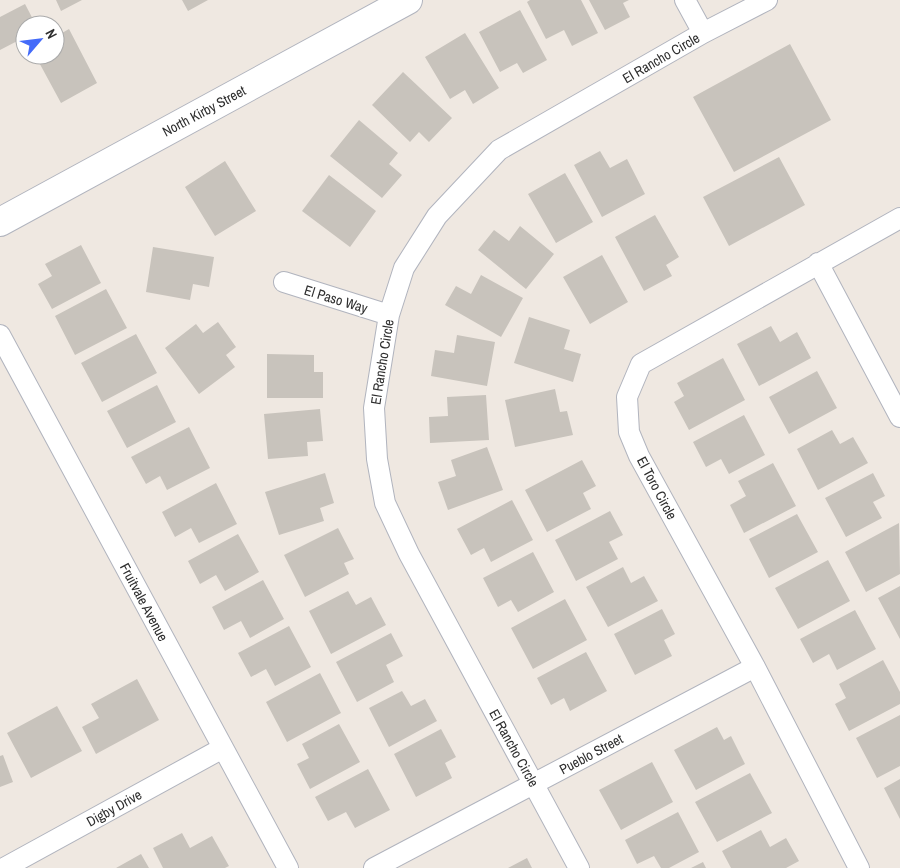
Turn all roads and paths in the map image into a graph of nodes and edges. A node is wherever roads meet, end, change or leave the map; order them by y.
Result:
1 (408, 0) edge
2 (685, 0) edge
3 (767, 0) edge
4 (703, 33) junction
5 (900, 218) edge
6 (0, 222) edge
7 (818, 264) junction
8 (284, 282) dead end
9 (389, 315) junction
10 (0, 335) edge
11 (900, 417) edge
12 (755, 667) junction
13 (224, 748) junction
14 (534, 784) junction
15 (4, 868) edge
16 (288, 868) edge
17 (374, 868) edge
18 (579, 868) edge
19 (860, 868) edge

1 - 6 street, North Kirby Street
2 - 4 street
3 - 4 street, El Rancho Circle
4 - 9 street, El Rancho Circle
5 - 7 street, El Toro Circle
7 - 11 street
7 - 12 street, El Toro Circle
8 - 9 street, El Paso Way
9 - 14 street, El Rancho Circle
10 - 13 street, Fruitvale Avenue
12 - 14 street, Pueblo Street
12 - 19 street, El Toro Circle
13 - 15 street, Digby Drive
13 - 16 street, Fruitvale Avenue
14 - 17 street, Pueblo Street
14 - 18 street, El Rancho Circle

